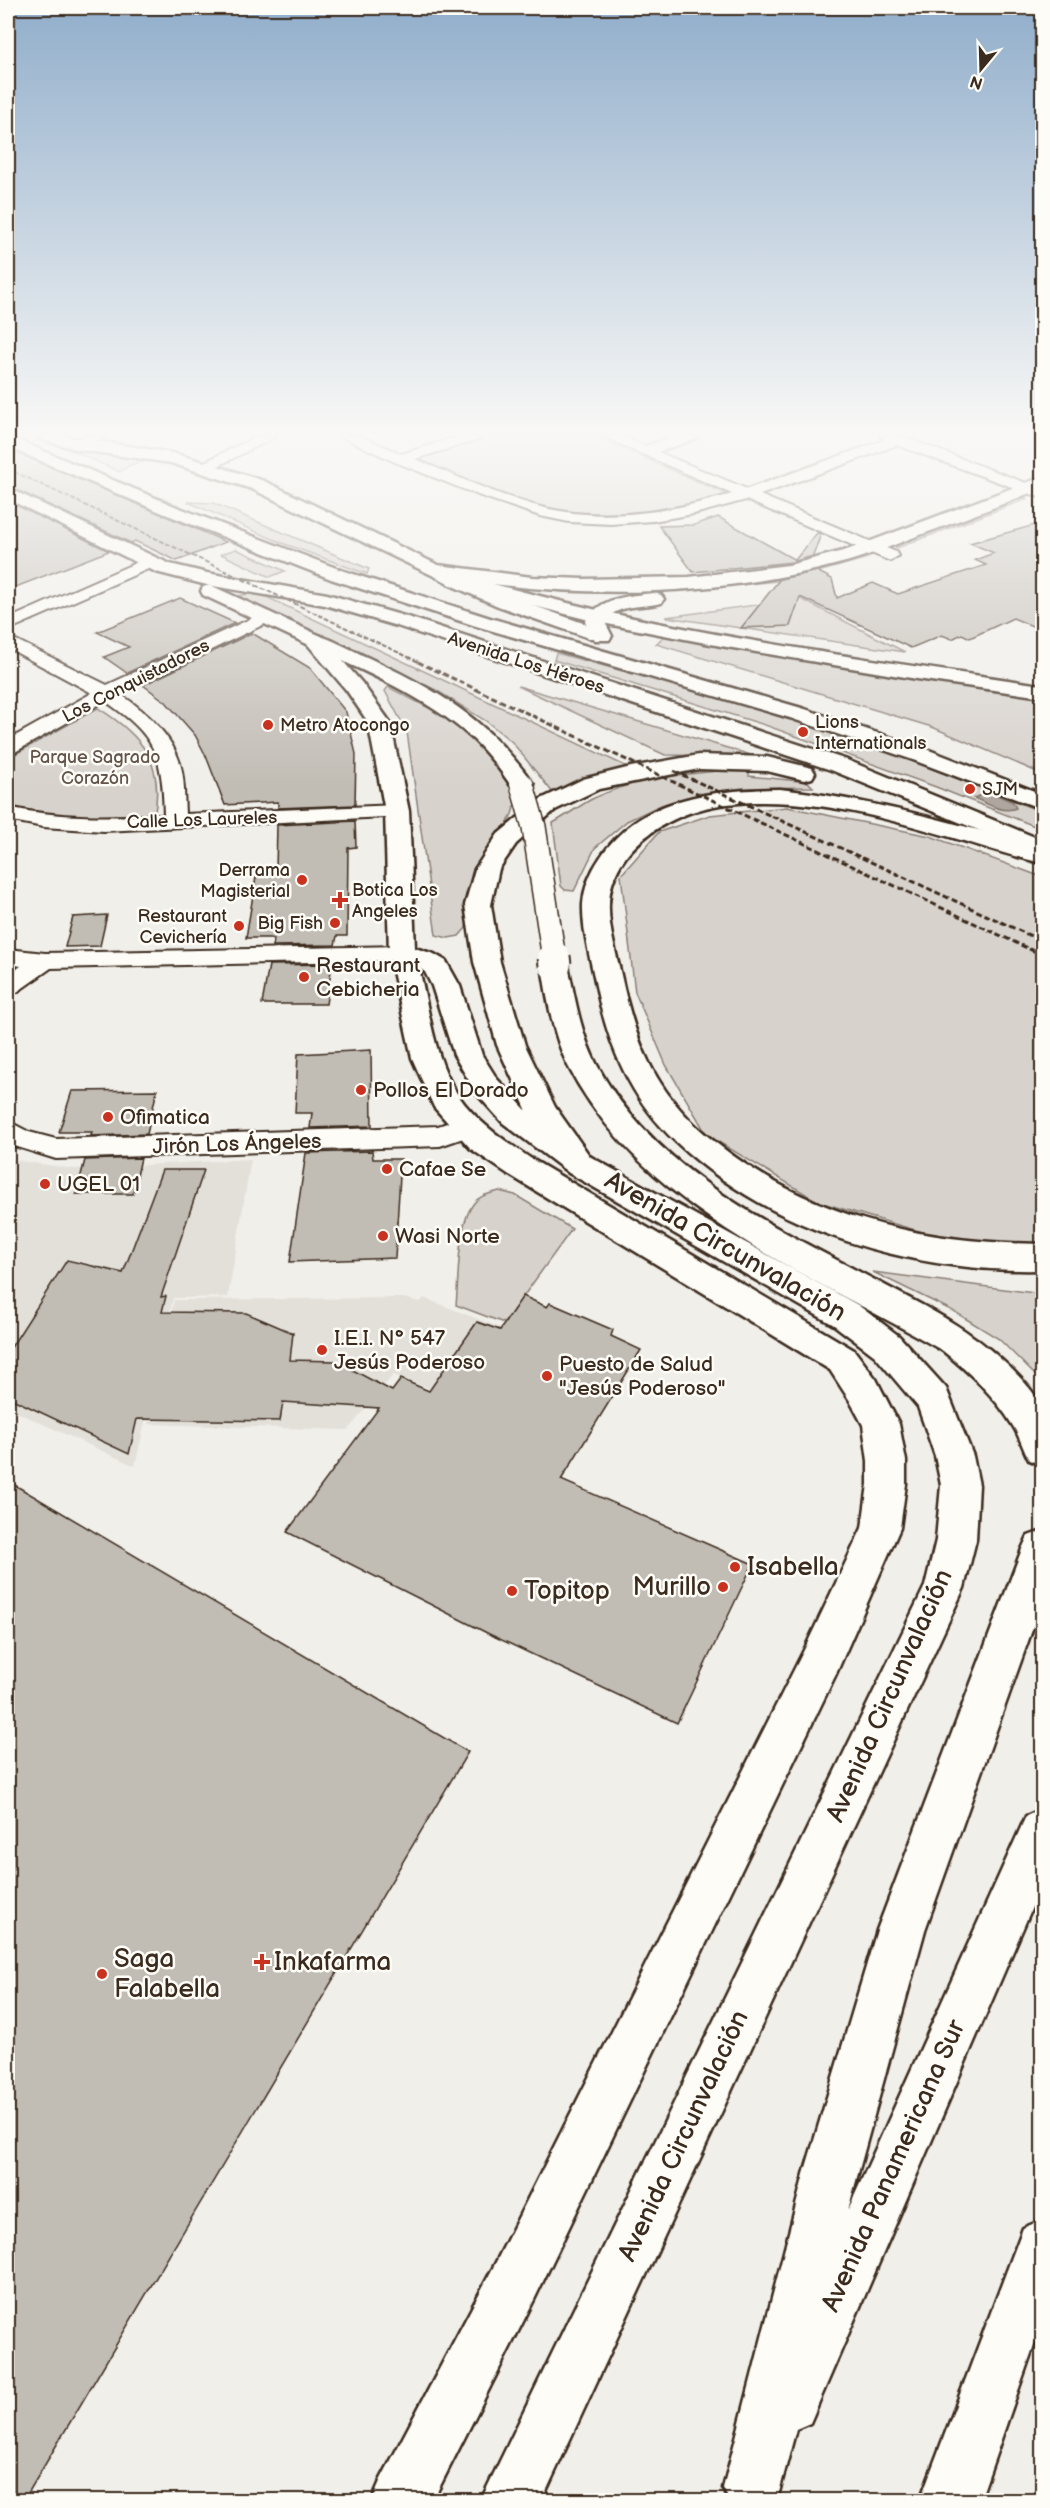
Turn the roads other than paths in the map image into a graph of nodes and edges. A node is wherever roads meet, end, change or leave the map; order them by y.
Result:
1 (131, 553) edge
2 (281, 553) edge
3 (400, 553) edge
4 (854, 553) edge
5 (883, 553) edge
6 (897, 553) edge
7 (890, 556) junction
8 (156, 565) junction
9 (446, 575) junction
10 (265, 617) junction
11 (8, 625) edge
12 (599, 626) junction
13 (314, 640) junction
14 (8, 641) edge
15 (1042, 691) edge
16 (106, 693) junction
17 (8, 748) edge
18 (905, 749) junction
19 (1042, 802) edge
20 (937, 804) junction
21 (397, 811) junction
22 (8, 813) edge
23 (175, 820) junction
24 (1042, 849) edge
25 (1042, 856) edge
26 (402, 953) junction
27 (8, 957) edge
28 (45, 961) junction
29 (8, 986) edge
30 (468, 1126) junction
31 (8, 1131) edge
32 (580, 1165) junction
33 (1042, 1257) edge
34 (1042, 1449) edge
35 (1042, 1549) edge
36 (1042, 1832) edge
37 (1042, 2247) edge
38 (750, 2494) edge
39 (402, 2500) edge
40 (511, 2500) edge
41 (950, 2500) edge

1 - 8 main road, Avenida Los Héroes
2 - 18 main road, Avenida Los Héroes
3 - 9 main road
4 - 9 main road
5 - 7 street
6 - 7 main road
7 - 12 main road
8 - 10 main road, Avenida Circunvalación
8 - 11 street
8 - 20 main road, Avenida Los Héroes
9 - 12 main road
10 - 13 main road, Avenida Circunvalación
10 - 16 street, Los Conquistadores
12 - 15 main road
12 - 18 main road
13 - 21 main road, Avenida Circunvalación
13 - 34 main road, bridge
14 - 16 street
16 - 17 street, Los Conquistadores
16 - 23 street
18 - 19 main road, Avenida Los Héroes
20 - 24 main road, Avenida Los Héroes
20 - 32 main road
21 - 23 street, Calle Los Laureles
21 - 26 main road, Avenida Circunvalación
22 - 23 street, Calle Los Laureles
25 - 33 main road
26 - 28 street
26 - 30 main road, Avenida Circunvalación
26 - 32 main road, Avenida Circunvalación
27 - 28 street
28 - 29 street
30 - 31 street, Jirón Los Ángeles
30 - 39 main road, Avenida Circunvalación
32 - 40 main road, Avenida Circunvalación
35 - 38 main road
36 - 38 main road, Avenida Panamericana Sur
37 - 41 main road

